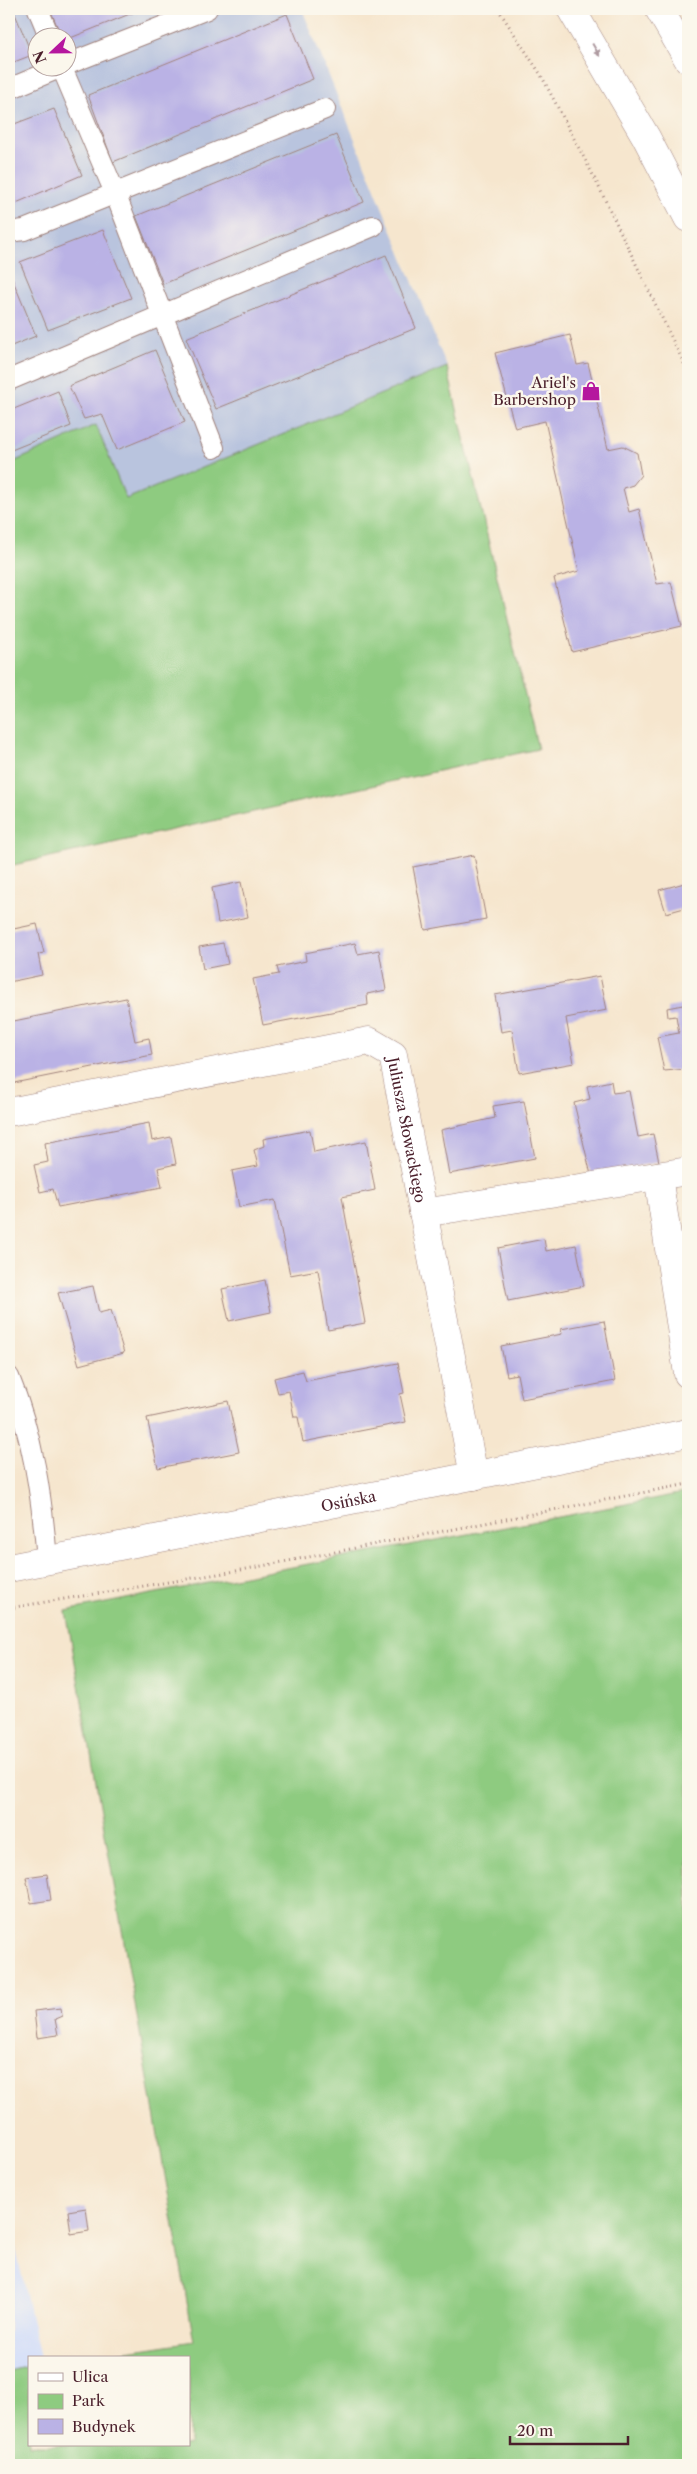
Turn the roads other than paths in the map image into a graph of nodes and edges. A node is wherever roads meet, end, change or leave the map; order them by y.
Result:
1 (38, 9) edge
2 (207, 9) edge
3 (570, 9) edge
4 (659, 9) edge
5 (46, 28) edge
6 (688, 59) edge
7 (78, 60) edge
8 (36, 78) edge
9 (65, 78) edge
10 (9, 89) edge
11 (325, 109) dead end
12 (115, 193) junction
13 (688, 218) edge
14 (374, 226) dead end
15 (9, 232) edge
16 (162, 315) junction
17 (9, 380) edge
18 (214, 448) dead end
19 (9, 1112) edge
20 (688, 1171) edge
21 (658, 1176) junction
22 (423, 1213) junction
23 (688, 1374) edge
24 (9, 1377) edge
25 (688, 1433) edge
26 (474, 1476) junction
27 (47, 1560) junction
28 (9, 1568) edge

1 - 5 lane
2 - 7 lane
3 -> 13 street
4 - 6 street
8 - 10 lane
9 - 12 lane
11 - 12 lane
12 - 15 lane
12 - 16 lane
14 - 16 lane
16 - 17 lane
16 - 18 lane
19 - 22 street, Juliusza Słowackiego
20 - 21 street
21 - 22 street
21 - 23 street
22 - 26 street, Juliusza Słowackiego
24 - 27 lane
25 - 26 street, Osińska
26 - 27 street, Osińska
27 - 28 street, Osińska

